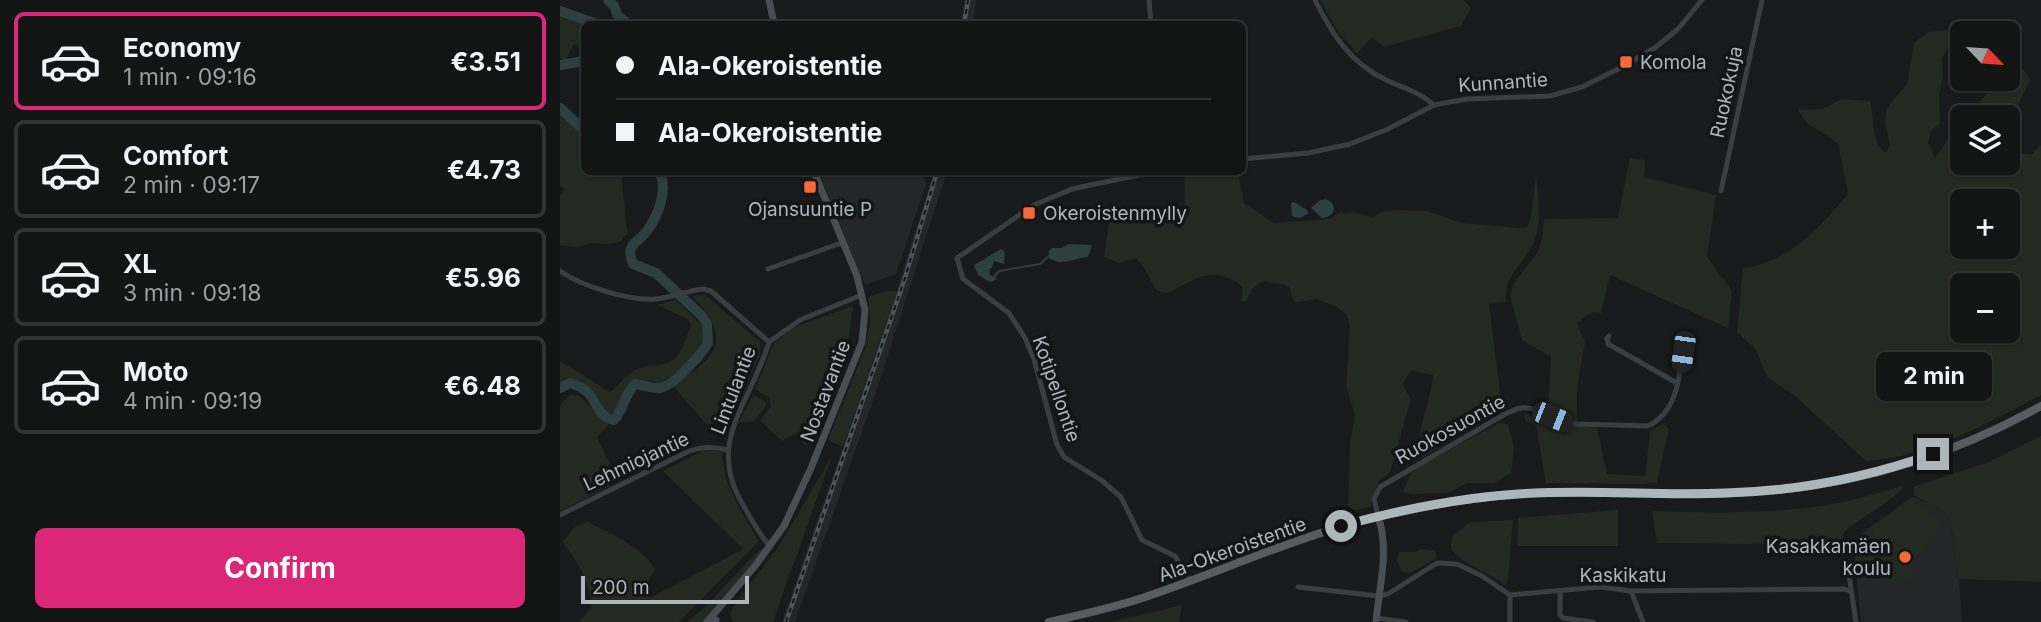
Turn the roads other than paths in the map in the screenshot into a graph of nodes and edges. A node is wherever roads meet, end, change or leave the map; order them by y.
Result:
1 (1149, 0) edge
2 (1315, 0) edge
3 (1702, 0) edge
4 (1762, 0) edge
5 (771, 1) edge
6 (774, 21) edge
7 (1151, 21) edge
8 (1434, 105) junction
9 (1246, 159) edge
10 (815, 175) edge
11 (1139, 175) edge
12 (1721, 191) dead end
13 (844, 242) junction
14 (768, 269) dead end
15 (560, 271) edge
16 (862, 295) junction
17 (1609, 336) dead end
18 (769, 342) junction
19 (1683, 352) dead end
20 (1677, 383) junction
21 (2041, 406) edge
22 (727, 450) junction
23 (560, 515) edge
24 (1378, 516) junction
25 (770, 546) junction
26 (1847, 562) dead end
27 (1191, 581) junction
28 (1297, 587) dead end
29 (1847, 590) junction
30 (1631, 591) junction
31 (1560, 592) junction
32 (1510, 595) junction
33 (1379, 596) junction
34 (1376, 620) edge
35 (714, 621) edge
36 (1049, 622) edge
37 (1406, 622) edge
38 (1510, 622) edge
39 (1593, 622) edge
40 (1643, 622) edge
41 (1856, 622) edge

1 - 7 street
2 - 8 street
3 - 8 street, Kunnantie
4 - 12 street, Ruokokuja
5 - 6 street
8 - 9 street, Kunnantie
10 - 13 street, Nostavantie
11 - 27 street, Kotipellontie
13 - 14 street
13 - 16 street, Nostavantie
15 - 18 street, Lintulantie
16 - 18 street
16 - 25 street, Nostavantie
17 - 20 street
18 - 22 street, Lintulantie
19 - 20 street, Ruokosuontie
20 - 24 street, Ruokosuontie
21 - 24 main road, Ala-Okeroistentie
22 - 23 street, Lehmiojantie
22 - 25 street, Lintulantie
24 - 27 main road, Ala-Okeroistentie
24 - 33 street
25 - 35 street, Nostavantie
26 - 29 street
27 - 36 main road, Ala-Okeroistentie
28 - 33 street
29 - 30 street, Kaskikatu
29 - 41 street
30 - 31 street, Kaskikatu
30 - 40 street
31 - 32 street, Kaskikatu
31 - 39 street
32 - 33 street
32 - 38 street
33 - 34 street
34 - 37 street

